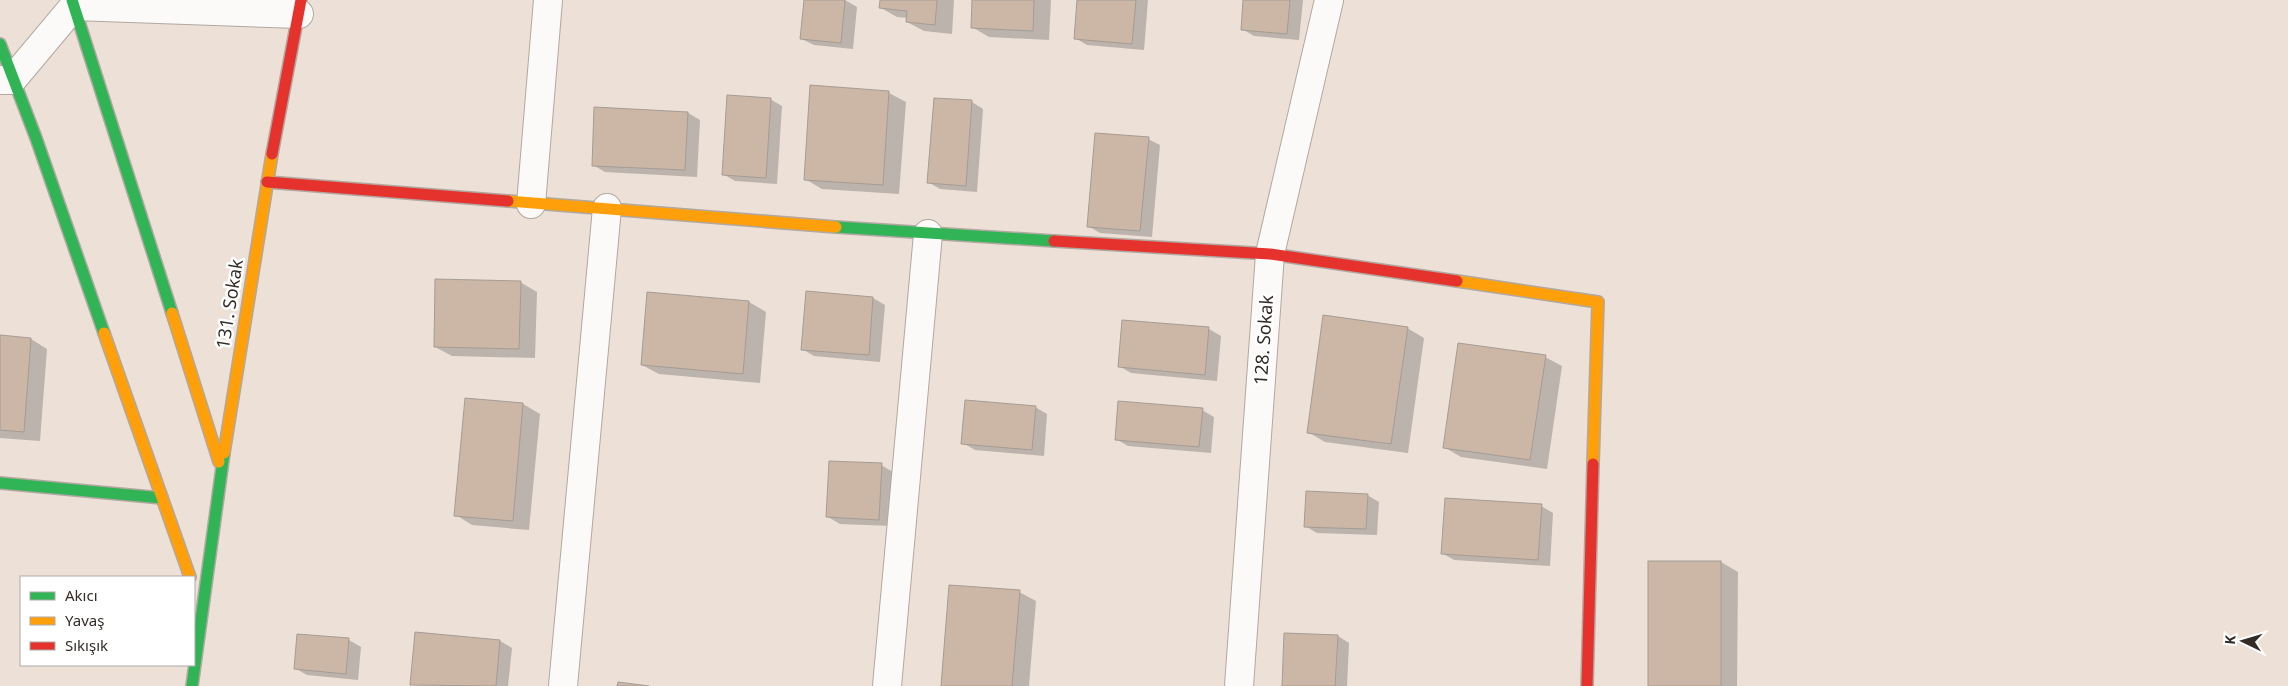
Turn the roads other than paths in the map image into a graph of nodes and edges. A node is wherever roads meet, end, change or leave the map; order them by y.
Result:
1 (548, 0) edge
2 (1329, 0) edge
3 (73, 3) edge
4 (300, 7) edge
5 (0, 44) edge
6 (6, 80) edge
7 (267, 182) junction
8 (531, 204) junction
9 (607, 208) junction
10 (928, 234) junction
11 (1270, 254) junction
12 (221, 469) junction
13 (0, 484) edge
14 (162, 498) junction
15 (190, 576) edge
16 (195, 590) edge
17 (203, 614) junction
18 (192, 686) edge
19 (563, 686) edge
20 (886, 686) edge
21 (1239, 686) edge
22 (1588, 686) edge

1 - 8 street
2 - 11 street, 128. Sokak
3 - 4 street
3 - 6 street
3 - 12 street
4 - 7 street, 131. Sokak
5 - 6 street
6 - 14 street
7 - 8 street
7 - 12 street, 131. Sokak
8 - 9 street
9 - 10 street
9 - 19 street
10 - 11 street
10 - 20 street
11 - 21 street, 128. Sokak
11 - 22 street
12 - 17 street, 131. Sokak
13 - 14 street
14 - 15 street
16 - 17 street
17 - 18 street, 131. Sokak

